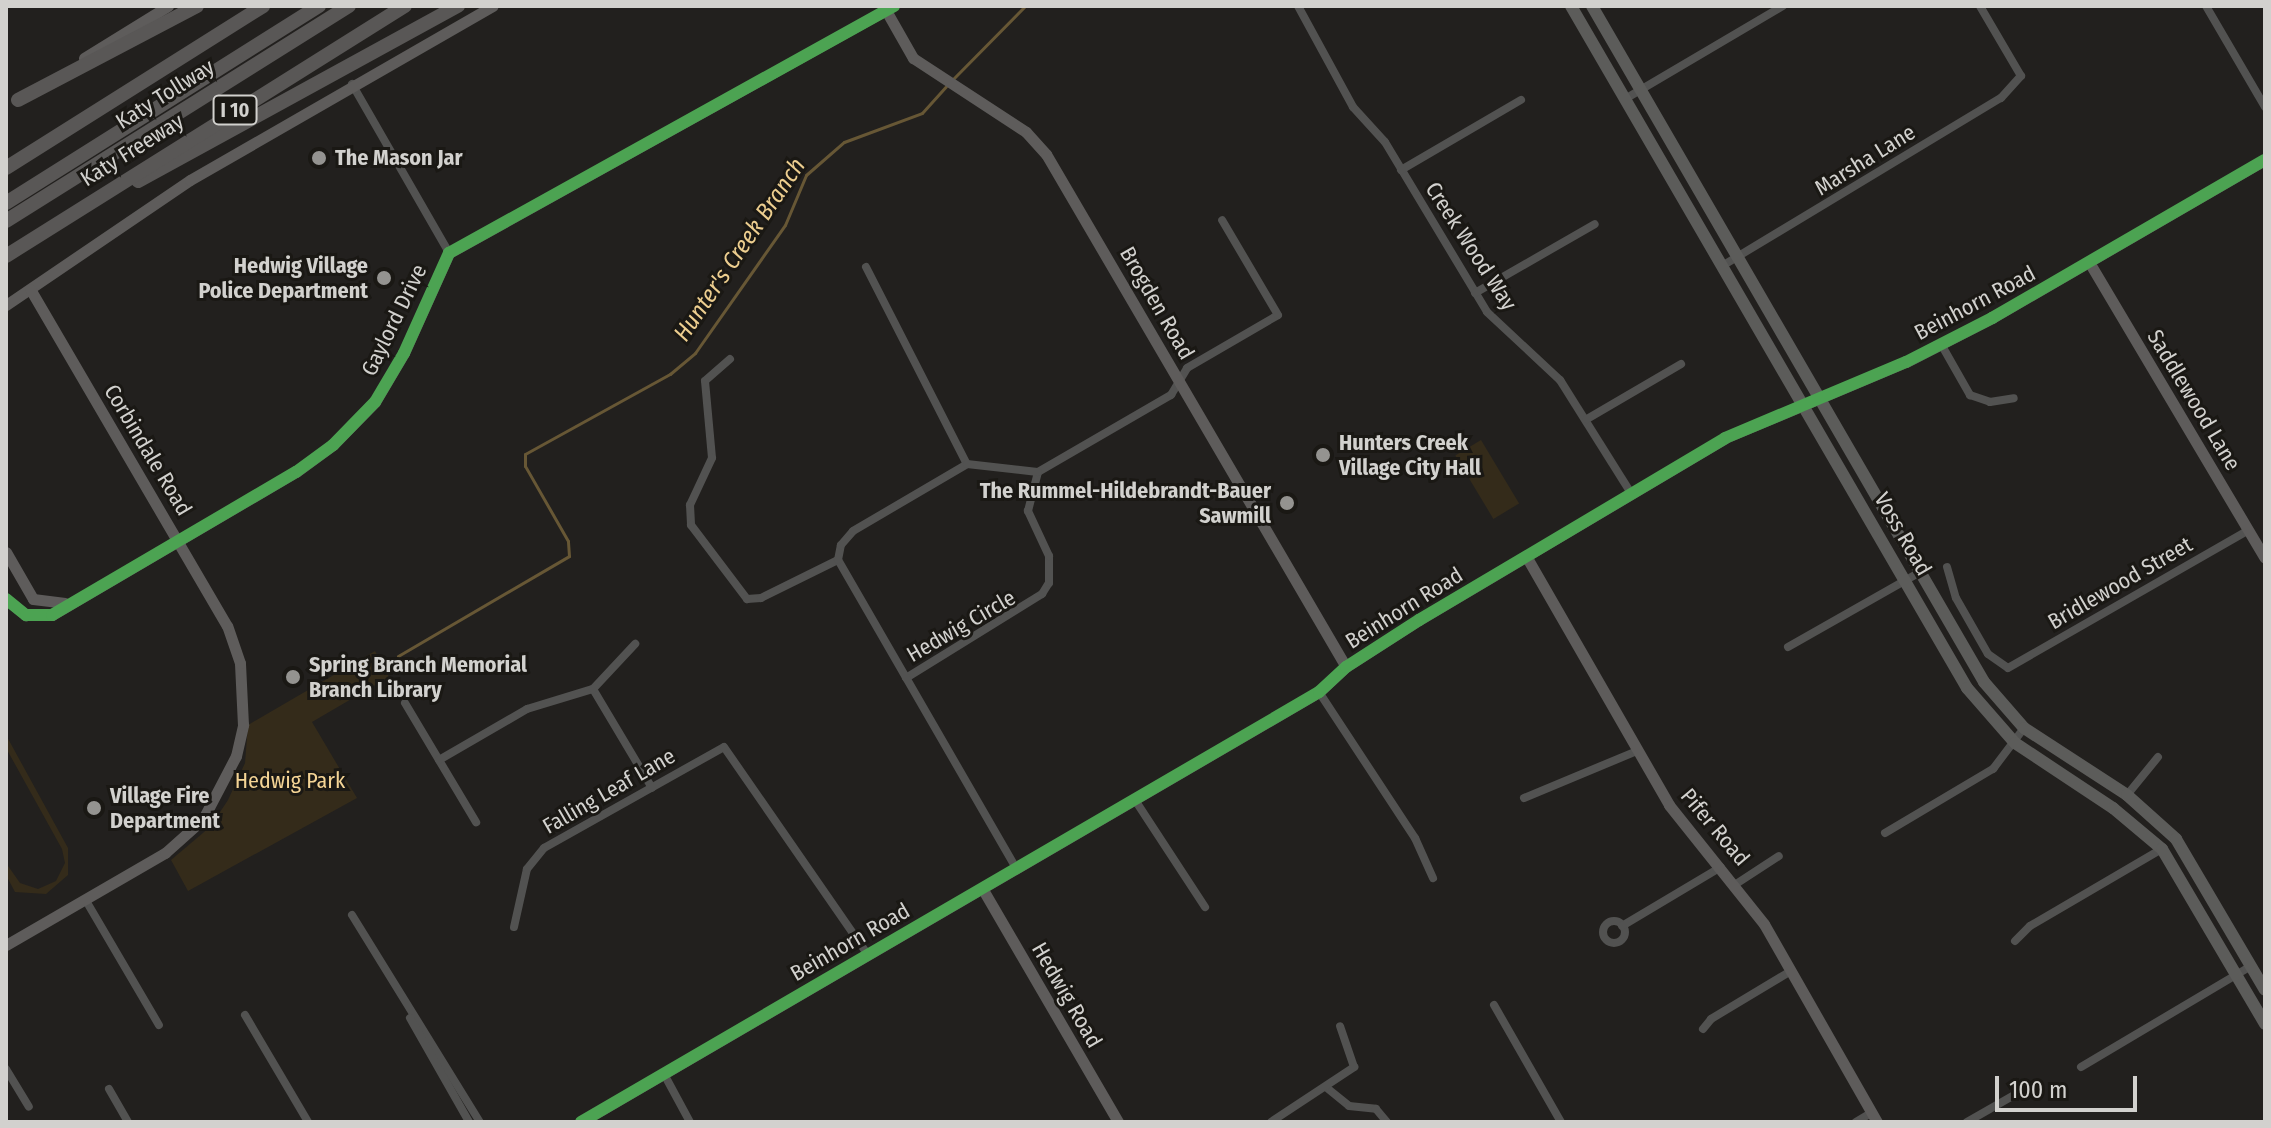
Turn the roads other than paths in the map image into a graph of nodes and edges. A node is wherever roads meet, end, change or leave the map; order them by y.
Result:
1 (168, 6) edge
2 (197, 6) edge
3 (263, 6) edge
4 (319, 6) edge
5 (349, 6) edge
6 (405, 6) edge
7 (458, 6) edge
8 (492, 6) edge
9 (1298, 6) edge
10 (1571, 6) edge
11 (1592, 6) edge
12 (1783, 6) edge
13 (1980, 6) edge
14 (2206, 6) edge
15 (888, 7) edge
16 (352, 84) junction
17 (1640, 90) junction
18 (1625, 99) junction
19 (1521, 100) dead end
20 (12, 104) edge
21 (2265, 107) edge
22 (2265, 160) edge
23 (6, 168) edge
24 (1401, 170) junction
25 (6, 203) edge
26 (66, 217) junction
27 (1222, 220) dead end
28 (6, 221) edge
29 (1595, 224) dead end
30 (449, 253) junction
31 (6, 256) edge
32 (1735, 258) junction
33 (2089, 262) junction
34 (1722, 266) junction
35 (866, 267) dead end
36 (30, 289) junction
37 (1475, 293) junction
38 (6, 305) edge
39 (1941, 344) junction
40 (730, 359) dead end
41 (1681, 364) dead end
42 (1180, 383) junction
43 (2014, 398) dead end
44 (1810, 401) junction
45 (1587, 419) junction
46 (967, 464) junction
47 (1038, 472) junction
48 (1631, 493) junction
49 (2249, 530) junction
50 (178, 540) junction
51 (6, 552) edge
52 (1526, 556) junction
53 (2265, 558) edge
54 (838, 560) junction
55 (1947, 567) dead end
56 (1920, 572) junction
57 (1907, 580) junction
58 (6, 599) edge
59 (33, 599) junction
60 (69, 602) junction
61 (26, 615) junction
62 (635, 644) dead end
63 (1788, 647) dead end
64 (1346, 667) junction
65 (906, 678) junction
66 (593, 689) junction
67 (1319, 692) junction
68 (405, 703) dead end
69 (2024, 728) junction
70 (2015, 743) junction
71 (1637, 751) junction
72 (2158, 757) dead end
73 (439, 760) junction
74 (652, 788) junction
75 (2127, 795) junction
76 (1524, 798) dead end
77 (1135, 800) junction
78 (476, 822) dead end
79 (1885, 833) dead end
80 (2162, 849) junction
81 (1779, 856) dead end
82 (2191, 862) junction
83 (1722, 866) junction
84 (1016, 868) junction
85 (2176, 871) junction
86 (1433, 878) dead end
87 (1736, 884) junction
88 (982, 888) junction
89 (85, 899) junction
90 (1205, 907) dead end
91 (352, 915) dead end
92 (1622, 926) dead end
93 (514, 927) dead end
94 (2015, 941) dead end
95 (6, 945) edge
96 (868, 955) junction
97 (2251, 966) junction
98 (1791, 971) junction
99 (2236, 975) junction
100 (2265, 990) edge
101 (1494, 1005) dead end
102 (408, 1009) junction
103 (245, 1015) dead end
104 (2265, 1024) edge
105 (159, 1025) dead end
106 (1340, 1026) dead end
107 (1703, 1029) dead end
108 (2081, 1067) dead end
109 (6, 1069) edge
110 (664, 1074) junction
111 (1327, 1088) junction
112 (109, 1089) dead end
113 (2023, 1090) dead end
114 (29, 1107) dead end
115 (1874, 1118) edge
116 (128, 1122) edge
117 (308, 1122) edge
118 (469, 1122) edge
119 (480, 1122) edge
120 (581, 1122) edge
121 (690, 1122) edge
122 (1118, 1122) edge
123 (1271, 1122) edge
124 (1387, 1122) edge
125 (1561, 1122) edge
126 (1856, 1122) edge
127 (1967, 1122) edge

1 - 20 street
2 - 20 highway
3 - 23 highway
4 - 25 highway, Katy Tollway
5 - 28 highway, Katy Tollway
6 - 26 highway, Katy Freeway / I 10
7 - 26 highway
8 - 16 street
9 - 24 street, Creek Wood Way
10 - 18 main road, Voss Road
11 - 17 main road, Voss Road
12 - 17 street
13 - 32 street, Marsha Lane
14 - 21 street
15 - 30 street, Gaylord Drive
15 - 42 street, Brogden Road
16 - 30 street
16 - 36 street
17 - 18 street
17 - 32 main road, Voss Road
18 - 34 main road, Voss Road
19 - 24 street
22 - 33 street, Beinhorn Road
24 - 37 street, Creek Wood Way
26 - 31 highway, Katy Freeway / I 10
27 - 42 street
29 - 37 street
30 - 50 street, Gaylord Drive
32 - 34 street, Marsha Lane
32 - 44 main road, Voss Road
33 - 39 street, Beinhorn Road
33 - 49 street, Saddlewood Lane
34 - 44 main road, Voss Road
35 - 46 street
36 - 38 street
36 - 50 street, Corbindale Road
37 - 45 street, Creek Wood Way
39 - 43 street
39 - 44 street, Beinhorn Road
40 - 54 street
41 - 45 street
42 - 47 street
42 - 64 street, Brogden Road
44 - 48 street, Beinhorn Road
44 - 56 main road, Voss Road
44 - 57 main road, Voss Road
45 - 48 street, Creek Wood Way
46 - 47 street
46 - 54 street
47 - 65 street, Hedwig Circle
48 - 52 street, Beinhorn Road
49 - 53 street, Saddlewood Lane
49 - 55 street, Bridlewood Street
50 - 60 street, Gaylord Drive
50 - 89 street, Corbindale Road
51 - 59 street
52 - 64 street, Beinhorn Road
52 - 71 street, Pifer Road
54 - 65 street, Hedwig Circle
56 - 57 street
56 - 69 main road, Voss Road
57 - 63 street
57 - 70 main road, Voss Road
58 - 61 street
59 - 60 street
59 - 61 street
60 - 61 street, Gaylord Drive
62 - 66 street
64 - 67 street, Beinhorn Road
65 - 84 street, Hedwig Circle
66 - 73 street
66 - 74 street
67 - 77 street, Beinhorn Road
67 - 86 street
68 - 73 street
69 - 70 street
69 - 75 main road, Voss Road
70 - 79 street
70 - 80 main road, Voss Road
71 - 76 street
71 - 83 street, Pifer Road
72 - 75 street
73 - 78 street
74 - 93 street, Falling Leaf Lane
74 - 96 street, Falling Leaf Lane
75 - 82 main road, Voss Road
77 - 84 street, Beinhorn Road
77 - 90 street
80 - 85 main road, Voss Road
80 - 94 street
81 - 87 street
82 - 85 main road
82 - 97 main road, Voss Road
83 - 87 street, Pifer Road
83 - 92 street
84 - 88 street, Beinhorn Road
85 - 99 main road, Voss Road
87 - 98 street, Pifer Road
88 - 96 street, Beinhorn Road
88 - 122 street, Hedwig Road
89 - 95 street, Corbindale Road
89 - 105 street
91 - 102 street
96 - 110 street, Beinhorn Road
97 - 99 street
97 - 100 main road, Voss Road
98 - 107 street
98 - 115 street, Pifer Road
99 - 104 main road, Voss Road
99 - 108 street
101 - 125 street
102 - 118 street
102 - 119 street
103 - 117 street
106 - 111 street
109 - 114 street
110 - 120 street, Beinhorn Road
110 - 121 street
111 - 123 street
111 - 124 street
112 - 116 street
113 - 127 street
115 - 126 street

